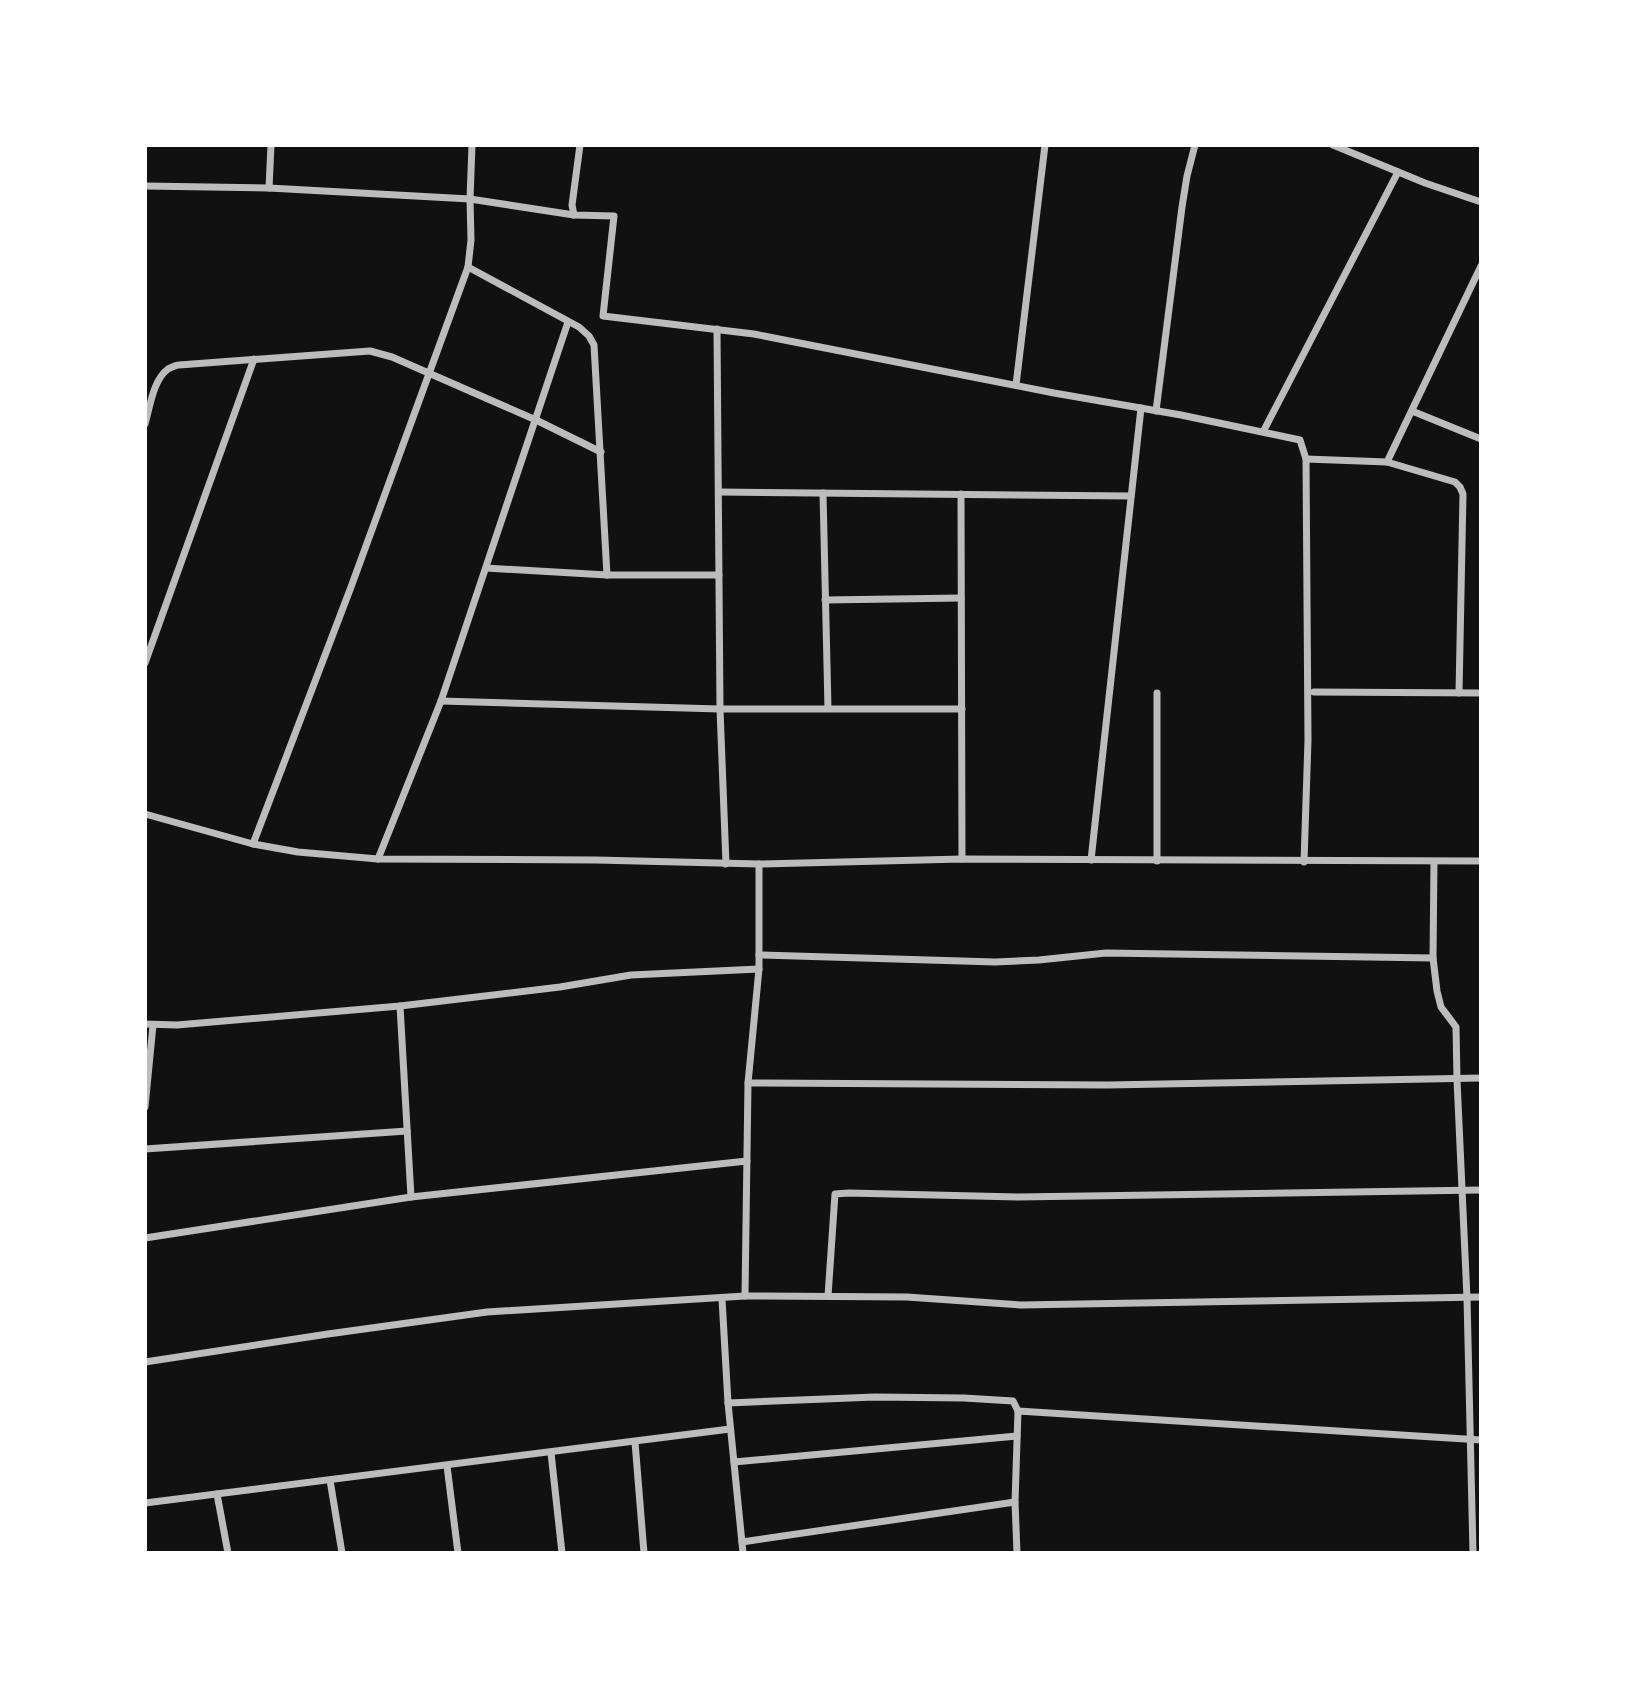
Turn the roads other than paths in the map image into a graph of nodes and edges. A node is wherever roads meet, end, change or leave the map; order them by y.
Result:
1 (271, 145) edge
2 (472, 145) edge
3 (580, 145) edge
4 (1045, 145) edge
5 (1195, 145) edge
6 (1333, 145) edge
7 (1398, 172) junction
8 (145, 186) edge
9 (269, 188) junction
10 (470, 199) junction
11 (1481, 202) edge
12 (574, 215) junction
13 (1481, 266) edge
14 (468, 267) junction
15 (568, 322) junction
16 (717, 329) junction
17 (254, 359) junction
18 (429, 373) junction
19 (1016, 385) junction
20 (1141, 408) junction
21 (1156, 411) junction
22 (1412, 411) junction
23 (536, 420) junction
24 (145, 424) edge
25 (1263, 432) junction
26 (1481, 439) edge
27 (601, 452) junction
28 (1306, 459) junction
29 (1387, 463) junction
30 (719, 492) junction
31 (822, 493) junction
32 (961, 494) junction
33 (1131, 496) junction
34 (486, 568) junction
35 (607, 575) junction
36 (719, 575) junction
37 (961, 598) junction
38 (825, 600) junction
39 (145, 663) edge
40 (1157, 692) dead end
41 (1314, 692) dead end
42 (1459, 693) junction
43 (1481, 694) edge
44 (441, 701) junction
45 (828, 708) junction
46 (720, 709) junction
47 (962, 709) junction
48 (145, 814) edge
49 (253, 844) junction
50 (378, 859) junction
51 (962, 859) junction
52 (1091, 860) junction
53 (1157, 861) junction
54 (1481, 861) edge
55 (1304, 862) junction
56 (1434, 862) junction
57 (726, 864) junction
58 (759, 864) junction
59 (760, 955) junction
60 (1433, 958) junction
61 (760, 969) junction
62 (400, 1006) junction
63 (149, 1025) edge
64 (1481, 1079) edge
65 (1457, 1080) junction
66 (748, 1083) junction
67 (145, 1107) edge
68 (407, 1131) junction
69 (145, 1149) edge
70 (747, 1161) junction
71 (1481, 1190) edge
72 (1462, 1191) junction
73 (411, 1197) junction
74 (145, 1238) edge
75 (745, 1296) junction
76 (828, 1296) junction
77 (1481, 1297) edge
78 (722, 1298) junction
79 (1467, 1298) junction
80 (145, 1362) edge
81 (728, 1403) junction
82 (1018, 1411) junction
83 (730, 1429) junction
84 (1017, 1436) junction
85 (1471, 1440) junction
86 (1481, 1440) edge
87 (635, 1442) junction
88 (551, 1453) junction
89 (734, 1462) junction
90 (447, 1466) junction
91 (330, 1480) junction
92 (217, 1494) junction
93 (1015, 1502) junction
94 (145, 1503) edge
95 (742, 1542) junction
96 (228, 1553) edge
97 (342, 1553) edge
98 (458, 1553) edge
99 (562, 1553) edge
100 (644, 1553) edge
101 (743, 1553) edge
102 (1017, 1553) edge
103 (1474, 1553) edge

1 - 9 street
2 - 10 street
3 - 12 street
4 - 19 street
5 - 21 street
6 - 7 street
7 - 11 street
7 - 25 street
8 - 9 street
9 - 10 street
10 - 12 street
10 - 14 street
12 - 16 street
13 - 22 street
14 - 15 street
14 - 18 street
15 - 23 street
15 - 27 street
16 - 19 street
16 - 30 street
17 - 18 street
17 - 24 street
17 - 39 street
18 - 23 street
18 - 49 street
19 - 20 street
20 - 21 street
20 - 33 street
21 - 25 street
22 - 26 street
22 - 29 street
23 - 27 street
23 - 34 street
25 - 28 street
27 - 35 street
28 - 29 street
28 - 55 street
29 - 42 street
30 - 31 street
30 - 36 street
31 - 32 street
31 - 38 street
32 - 33 street
32 - 37 street
33 - 52 street
34 - 35 street
34 - 44 street
35 - 36 street
36 - 46 street
37 - 38 street
37 - 47 street
38 - 45 street
40 - 53 street
41 - 42 street
42 - 43 street
44 - 46 street
44 - 50 street
45 - 46 street
45 - 47 street
46 - 57 street
47 - 51 street
48 - 49 street
49 - 50 street
50 - 57 street
51 - 52 street
51 - 58 street
52 - 53 street
53 - 55 street
54 - 56 street
55 - 56 street
56 - 60 street
57 - 58 street
58 - 59 street
59 - 60 street
59 - 61 street
60 - 65 street
61 - 62 street
61 - 66 street
62 - 63 street
62 - 68 street
63 - 67 street
64 - 65 street
65 - 66 street
65 - 72 street
66 - 70 street
68 - 69 street
68 - 73 street
70 - 73 street
70 - 75 street
71 - 72 street
72 - 76 street
72 - 79 street
73 - 74 street
75 - 76 street
75 - 78 street
76 - 79 street
77 - 79 street
78 - 80 street
78 - 81 street
79 - 85 street
81 - 82 street
81 - 83 street
82 - 84 street
82 - 85 street
83 - 87 street
83 - 89 street
84 - 89 street
84 - 93 street
85 - 86 street
85 - 103 street
87 - 88 street
87 - 100 street
88 - 90 street
88 - 99 street
89 - 95 street
90 - 91 street
90 - 98 street
91 - 92 street
91 - 97 street
92 - 94 street
92 - 96 street
93 - 95 street
93 - 102 street
95 - 101 street

